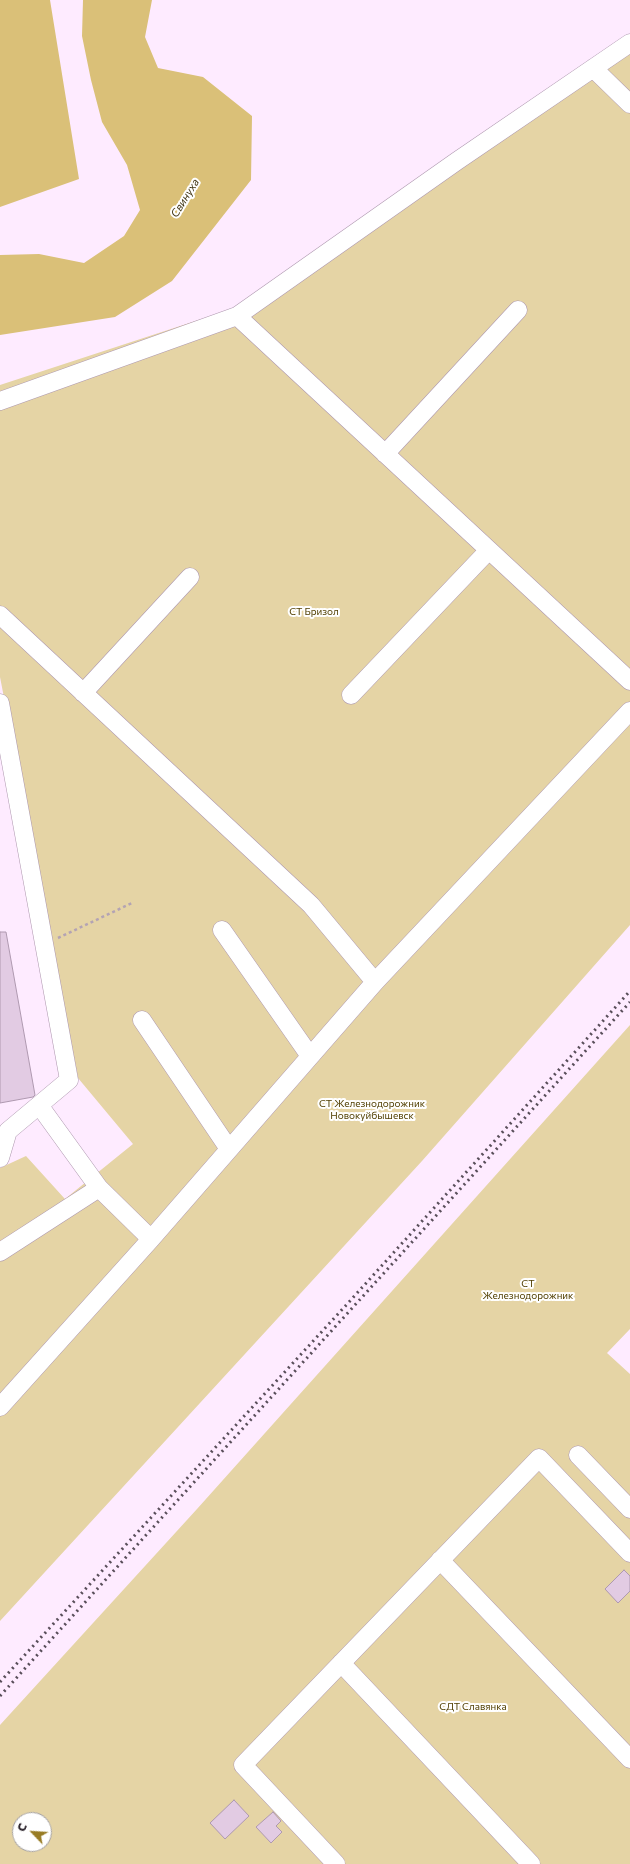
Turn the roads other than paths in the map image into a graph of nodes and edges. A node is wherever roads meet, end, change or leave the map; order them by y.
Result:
1 (630, 43) edge
2 (593, 68) junction
3 (630, 104) edge
4 (518, 310) dead end
5 (237, 316) junction
6 (0, 401) edge
7 (385, 454) junction
8 (489, 550) junction
9 (190, 577) dead end
10 (0, 615) edge
11 (630, 681) edge
12 (84, 693) junction
13 (351, 695) dead end
14 (0, 703) edge
15 (630, 712) edge
16 (222, 930) dead end
17 (375, 982) junction
18 (142, 1020) dead end
19 (310, 1056) junction
20 (39, 1106) junction
21 (229, 1148) junction
22 (0, 1158) edge
23 (99, 1188) junction
24 (150, 1239) junction
25 (0, 1252) edge
26 (0, 1407) edge
27 (578, 1455) dead end
28 (630, 1509) edge
29 (630, 1552) edge
30 (440, 1560) junction
31 (341, 1663) junction
32 (630, 1759) edge
33 (336, 1864) edge
34 (531, 1864) edge

1 - 2 lane
2 - 3 lane
2 - 5 lane
4 - 7 lane
5 - 6 lane
5 - 7 lane
7 - 8 lane
8 - 11 lane
8 - 13 lane
9 - 12 lane
10 - 12 lane
12 - 17 lane
14 - 20 lane
15 - 17 lane
16 - 19 lane
17 - 19 lane
18 - 21 lane
19 - 21 lane
20 - 22 lane
20 - 23 lane
21 - 24 lane
23 - 24 lane
23 - 25 lane
24 - 26 lane
27 - 28 lane
29 - 30 lane
30 - 31 lane
30 - 32 lane
31 - 33 lane
31 - 34 lane

